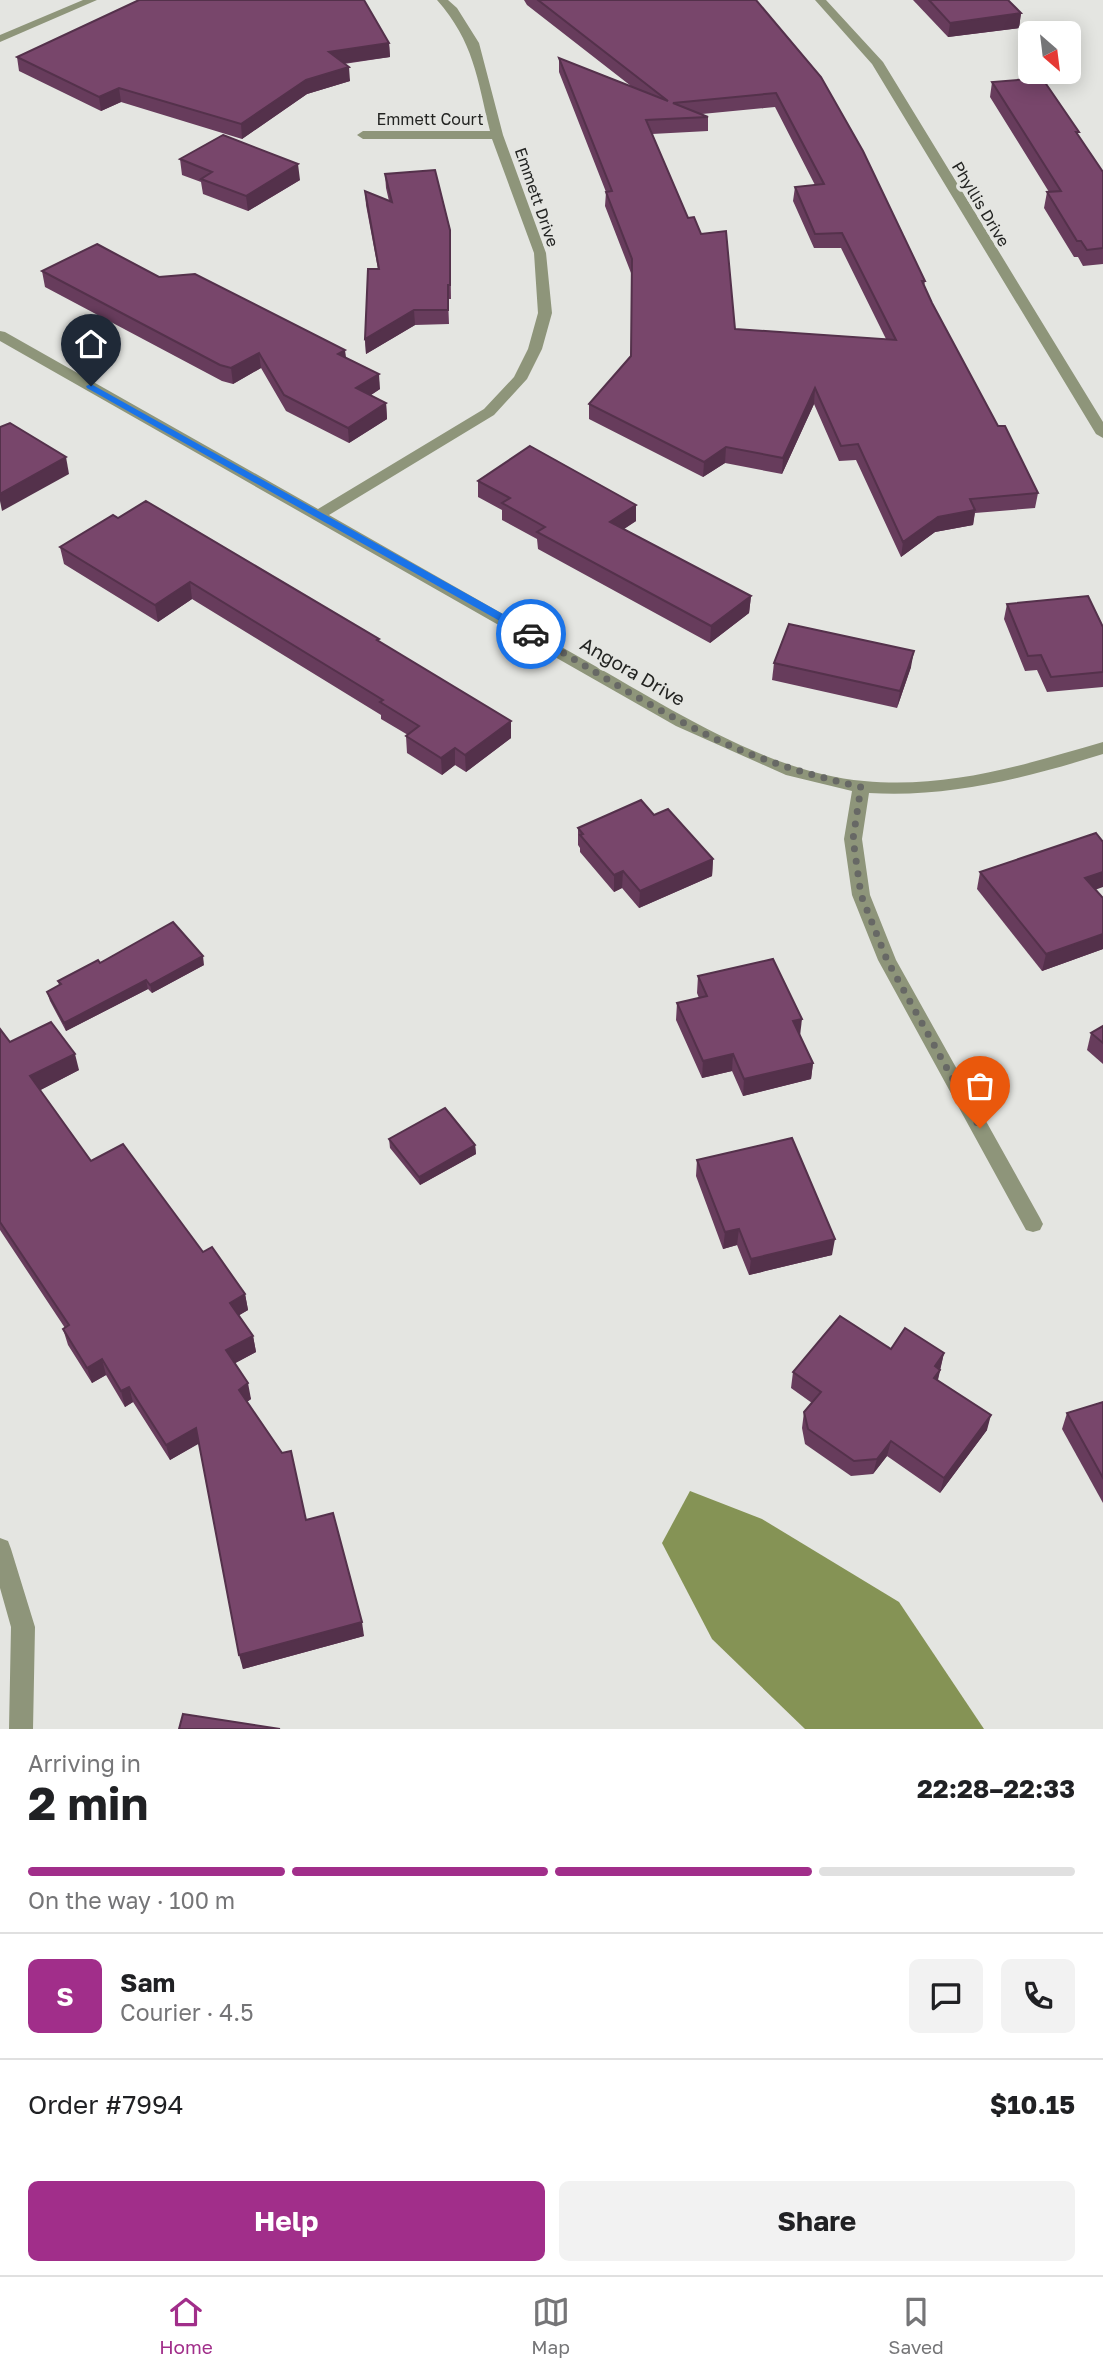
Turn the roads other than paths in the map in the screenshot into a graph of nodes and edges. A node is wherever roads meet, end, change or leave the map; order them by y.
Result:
1 (92, 0) edge
2 (442, 0) edge
3 (820, 0) edge
4 (0, 39) edge
5 (363, 135) dead end
6 (497, 135) junction
7 (0, 335) edge
8 (1103, 434) edge
9 (317, 516) junction
10 (1103, 748) edge
11 (861, 787) junction
12 (1033, 1224) dead end
13 (0, 1549) edge
14 (21, 1729) edge

1 - 4 street
2 - 6 street, Emmett Drive
3 - 8 street, Phyllis Drive
5 - 6 street, Emmett Court
6 - 9 street, Emmett Drive
7 - 9 street, Angora Drive
9 - 11 street, Angora Drive
10 - 11 street, Angora Drive
11 - 12 street
13 - 14 street

